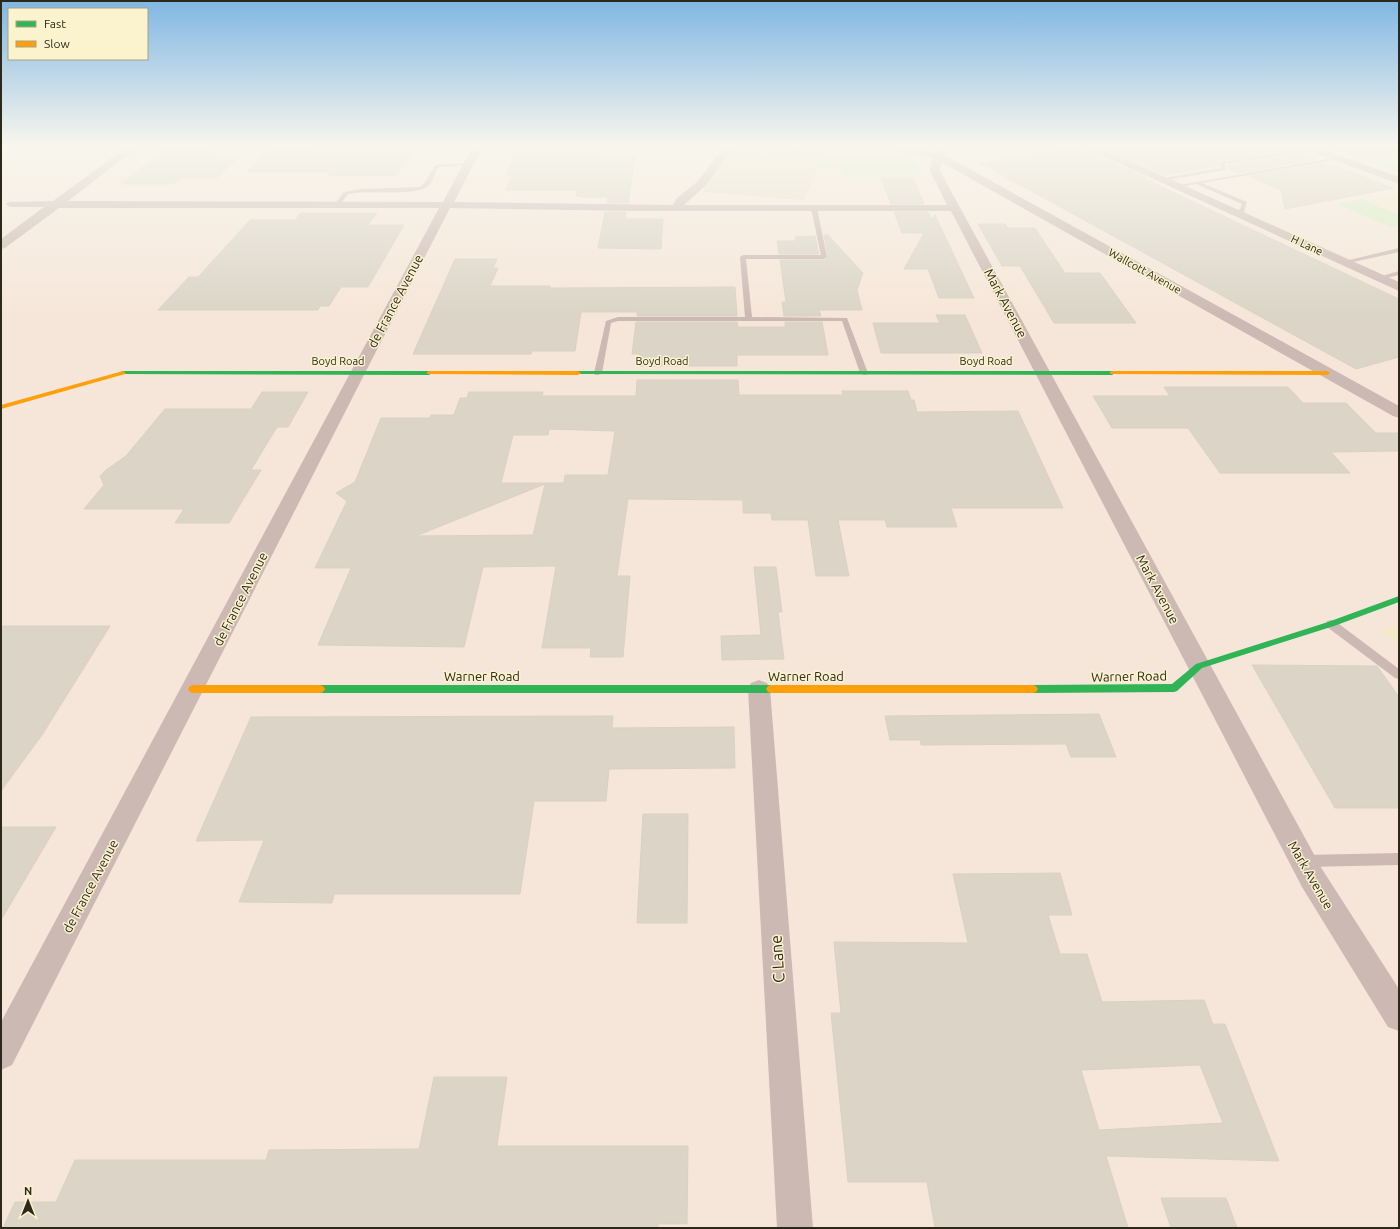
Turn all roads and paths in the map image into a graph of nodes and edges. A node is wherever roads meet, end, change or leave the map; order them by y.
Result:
1 (59, 201) edge
2 (340, 201) edge
3 (449, 201) edge
4 (680, 201) edge
5 (951, 201) edge
6 (1019, 201) edge
7 (1216, 201) edge
8 (1241, 201) edge
9 (55, 204) junction
10 (7, 205) edge
11 (337, 205) junction
12 (447, 205) junction
13 (677, 208) junction
14 (814, 208) junction
15 (955, 208) junction
16 (1240, 215) junction
17 (1, 245) edge
18 (1399, 250) edge
19 (1344, 262) junction
20 (1399, 273) edge
21 (1378, 278) junction
22 (1399, 288) edge
23 (749, 319) junction
24 (357, 373) junction
25 (598, 373) junction
26 (864, 373) junction
27 (1044, 373) junction
28 (1327, 373) junction
29 (1, 407) edge
30 (1399, 413) edge
31 (1399, 599) edge
32 (1331, 624) junction
33 (1199, 666) junction
34 (1399, 675) edge
35 (193, 689) junction
36 (759, 689) junction
37 (1399, 859) edge
38 (1303, 862) junction
39 (1399, 1016) edge
40 (1, 1054) edge
41 (795, 1228) edge

1 - 9 street
2 - 11 lane
3 - 12 street, de France Avenue
4 - 13 street
5 - 15 street, Mark Avenue
6 - 28 street, Wallcott Avenue
7 - 16 street, H Lane
8 - 16 lane
9 - 10 street
9 - 11 street
9 - 17 street
11 - 12 street
12 - 13 street
12 - 24 street, de France Avenue
13 - 14 street
14 - 15 street
14 - 23 lane
15 - 27 street, Mark Avenue
16 - 19 street, H Lane
18 - 19 lane
19 - 21 street, H Lane
20 - 21 lane
21 - 22 street, H Lane
23 - 25 lane
23 - 26 lane
24 - 25 street, Boyd Road
24 - 29 street, Boyd Road
24 - 35 street, de France Avenue
25 - 26 street, Boyd Road
26 - 27 street, Boyd Road
27 - 28 street, Boyd Road
27 - 33 street, Mark Avenue
28 - 30 street, Wallcott Avenue
31 - 32 street, Warner Road
32 - 33 street, Warner Road
32 - 34 lane
33 - 36 street, Warner Road
33 - 38 street, Mark Avenue
35 - 36 street, Warner Road
35 - 40 street, de France Avenue
36 - 41 street, C Lane
37 - 38 lane
38 - 39 street, Mark Avenue

